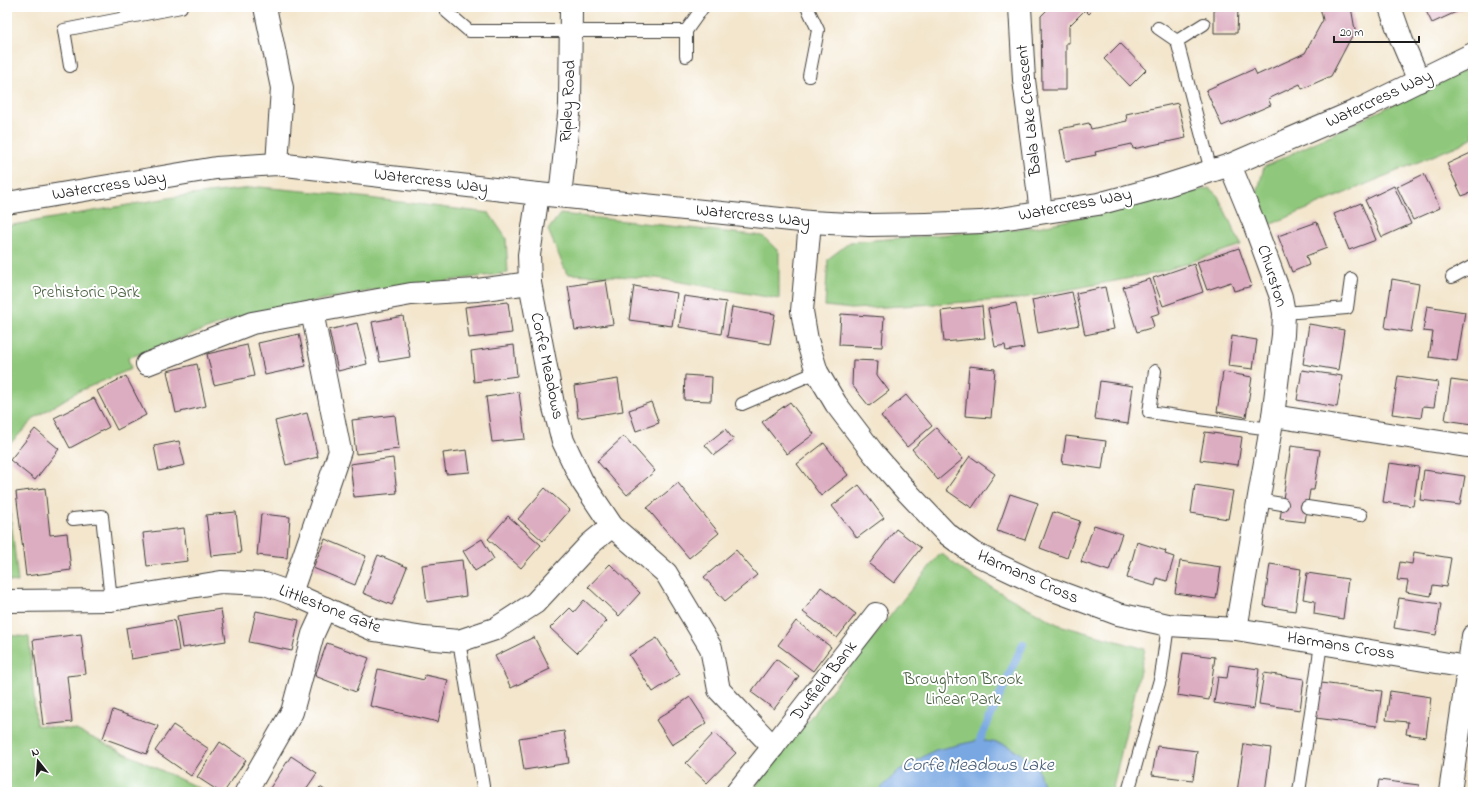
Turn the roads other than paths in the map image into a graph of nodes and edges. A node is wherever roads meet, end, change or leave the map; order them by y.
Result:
1 (181, 7) edge
2 (265, 7) edge
3 (571, 7) edge
4 (703, 7) edge
5 (807, 7) edge
6 (1020, 7) edge
7 (1390, 7) edge
8 (447, 12) dead end
9 (1204, 24) dead end
10 (1158, 28) dead end
11 (571, 30) junction
12 (686, 31) junction
13 (1177, 41) junction
14 (1473, 54) edge
15 (686, 56) dead end
16 (70, 66) dead end
17 (808, 76) dead end
18 (1419, 81) junction
19 (277, 164) junction
20 (1221, 168) junction
21 (538, 194) junction
22 (560, 196) junction
23 (7, 203) edge
24 (1041, 212) junction
25 (810, 222) junction
26 (1473, 266) edge
27 (1452, 277) dead end
28 (1351, 279) dead end
29 (530, 283) junction
30 (312, 312) junction
31 (1284, 313) junction
32 (146, 364) dead end
33 (1155, 371) dead end
34 (817, 372) junction
35 (742, 404) dead end
36 (1272, 422) junction
37 (1473, 447) edge
38 (1258, 500) junction
39 (1282, 504) dead end
40 (1307, 507) dead end
41 (1361, 515) dead end
42 (73, 519) dead end
43 (612, 526) junction
44 (291, 593) junction
45 (111, 600) junction
46 (7, 601) edge
47 (325, 608) junction
48 (876, 614) dead end
49 (1168, 625) junction
50 (1236, 629) junction
51 (1473, 636) edge
52 (459, 641) junction
53 (1321, 644) junction
54 (1470, 667) edge
55 (773, 747) junction
56 (482, 786) dead end
57 (246, 792) edge
58 (737, 792) edge
59 (1128, 792) edge
60 (1299, 792) edge
61 (1450, 792) edge

1 - 16 lane
2 - 19 street
3 - 11 street, Ripley Road
4 - 12 lane
5 - 17 lane
6 - 24 street, Bala Lake Crescent
7 - 18 street
8 - 11 lane
9 - 13 lane
10 - 13 lane
11 - 12 lane
11 - 22 street, Ripley Road
12 - 15 lane
13 - 20 lane
14 - 18 street, Watercress Way
18 - 20 street, Watercress Way
19 - 21 street, Watercress Way
19 - 23 street, Watercress Way
20 - 24 street, Watercress Way
20 - 31 street, Churston
21 - 22 street, Watercress Way
21 - 29 street, Corfe Meadows
22 - 25 street, Watercress Way
24 - 25 street, Watercress Way
25 - 34 street, Harmans Cross
26 - 27 lane
28 - 31 lane
29 - 30 street
29 - 43 street, Corfe Meadows
30 - 32 street
30 - 44 street
31 - 36 street, Churston
33 - 36 lane
34 - 35 lane
34 - 49 street, Harmans Cross
36 - 37 street
36 - 38 street, Churston
38 - 39 lane
38 - 50 street, Churston
40 - 41 lane
42 - 45 lane
43 - 52 street, Littlestone Gate
43 - 55 street
44 - 45 street, Littlestone Gate
44 - 47 street, Littlestone Gate
45 - 46 street, Littlestone Gate
47 - 52 street, Littlestone Gate
47 - 57 street
48 - 55 street, Duffield Bank
49 - 50 street, Harmans Cross
49 - 59 lane
50 - 53 street, Harmans Cross
51 - 54 street
52 - 56 lane
53 - 54 street, Harmans Cross
53 - 60 lane
54 - 61 street
55 - 58 street, Duffield Bank

